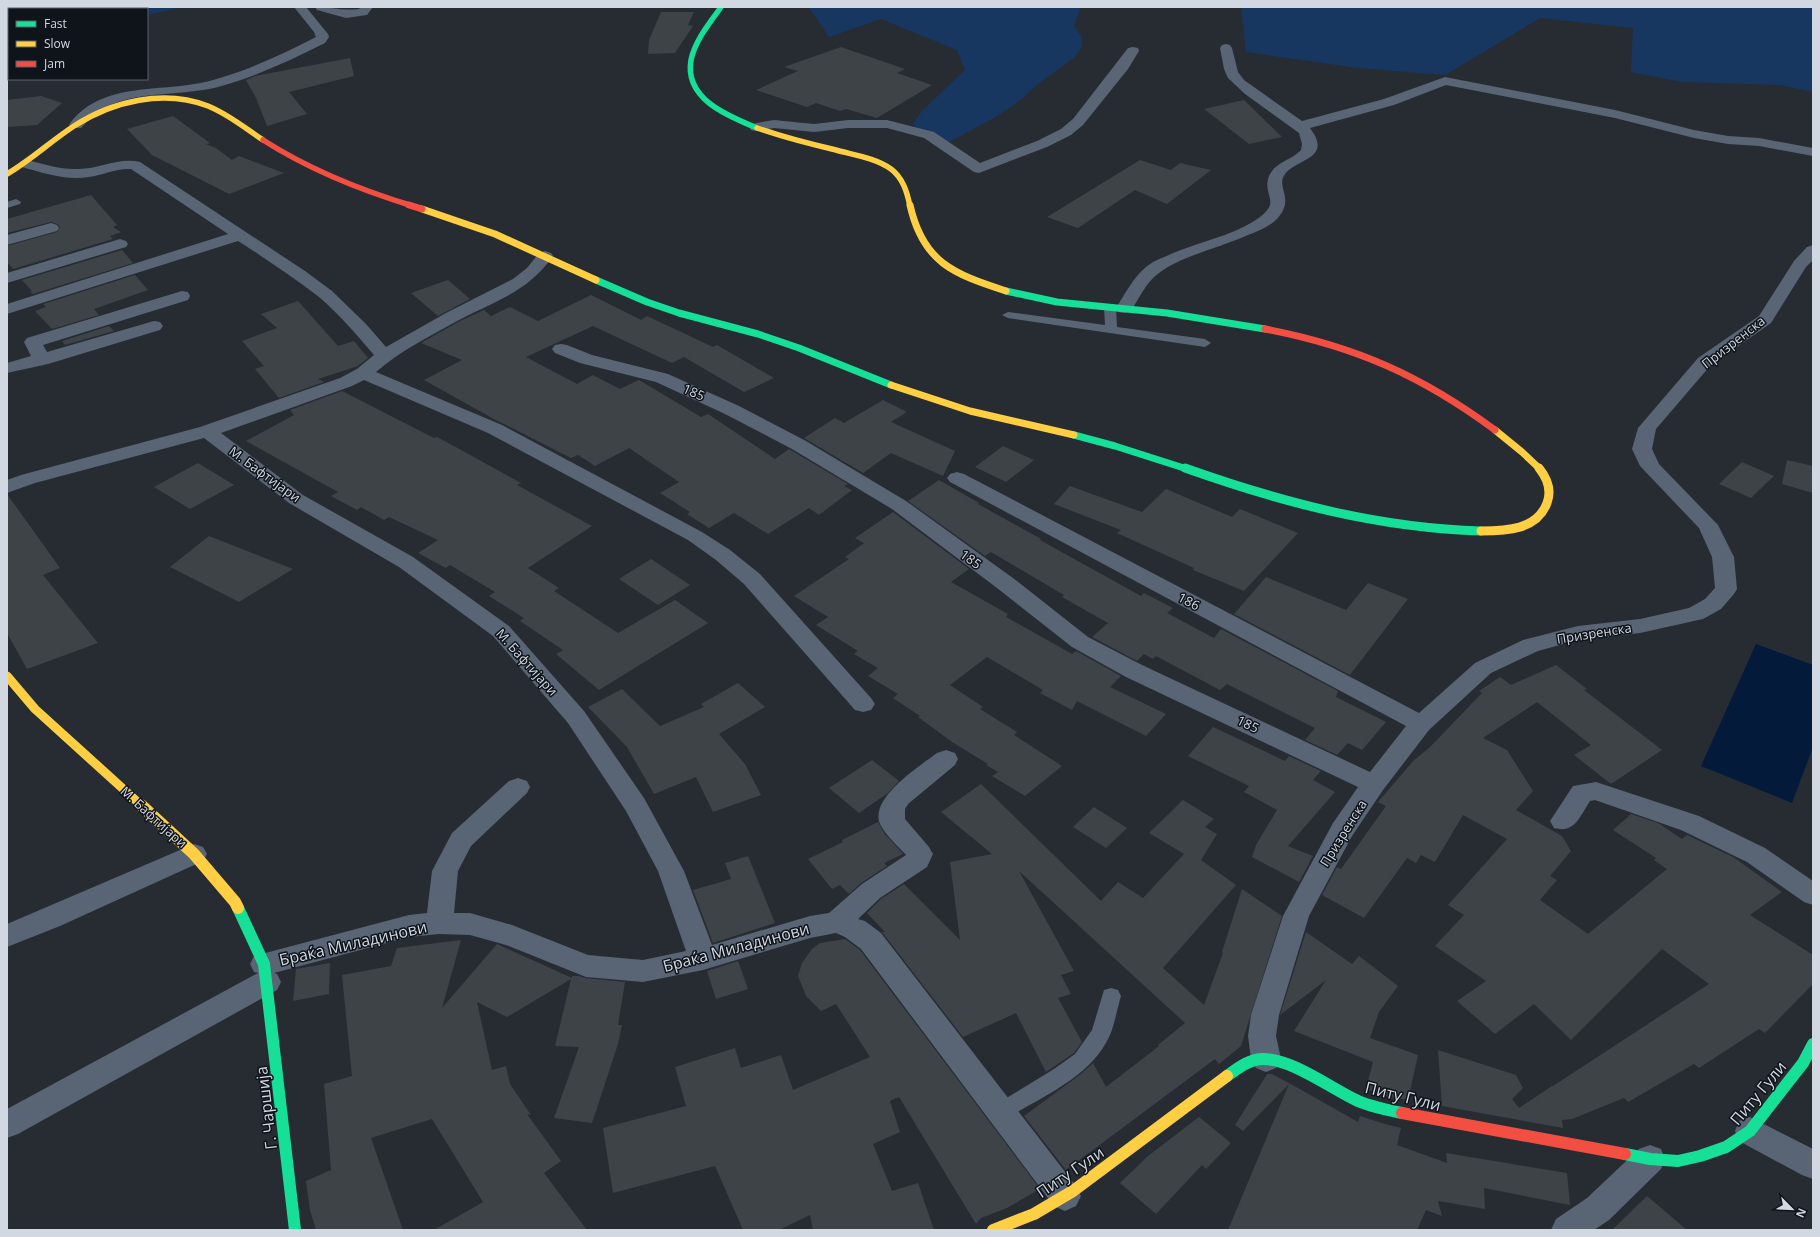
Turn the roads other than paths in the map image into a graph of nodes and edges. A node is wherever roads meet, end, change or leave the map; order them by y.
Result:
1 (300, 7) edge
2 (322, 7) edge
3 (367, 7) edge
4 (721, 7) edge
5 (1226, 48) dead end
6 (1133, 51) dead end
7 (76, 126) junction
8 (1300, 126) junction
9 (756, 127) junction
10 (1813, 152) edge
11 (27, 164) junction
12 (7, 174) edge
13 (51, 228) dead end
14 (240, 235) junction
15 (7, 240) edge
16 (120, 244) dead end
17 (1813, 250) edge
18 (545, 256) junction
19 (7, 278) edge
20 (182, 296) dead end
21 (1117, 308) junction
22 (7, 309) edge
23 (1008, 315) dead end
24 (154, 326) dead end
25 (1111, 330) junction
26 (1205, 343) dead end
27 (560, 350) dead end
28 (384, 356) junction
29 (42, 360) junction
30 (7, 368) edge
31 (363, 373) junction
32 (207, 431) junction
33 (957, 478) dead end
34 (7, 487) edge
35 (7, 676) edge
36 (863, 704) dead end
37 (1421, 724) junction
38 (946, 759) dead end
39 (1374, 784) junction
40 (518, 787) dead end
41 (1563, 821) dead end
42 (194, 854) junction
43 (1813, 895) edge
44 (837, 922) junction
45 (439, 923) junction
46 (7, 936) edge
47 (703, 959) junction
48 (265, 973) junction
49 (1111, 996) dead end
50 (1813, 1044) edge
51 (1266, 1059) junction
52 (1002, 1111) junction
53 (7, 1124) edge
54 (1750, 1131) junction
55 (1650, 1159) junction
56 (1813, 1165) edge
57 (1065, 1196) junction
58 (295, 1230) edge
59 (993, 1230) edge
60 (1567, 1230) edge

1 - 7 street
2 - 3 street
4 - 9 main road
5 - 8 street
6 - 9 street
7 - 11 main road
7 - 18 main road
8 - 10 street
8 - 21 street
9 - 21 main road
11 - 12 main road
11 - 14 street
13 - 15 street
14 - 22 street
14 - 28 street
16 - 19 street
17 - 37 street, Призренска
18 - 21 main road
18 - 28 street
20 - 29 street
21 - 25 lane
23 - 25 lane
24 - 29 street
25 - 26 lane
27 - 39 street, 185
28 - 31 street
29 - 30 street
31 - 32 street
31 - 36 street
32 - 34 street
32 - 47 street, М. Бафтијари
33 - 37 street, 186
35 - 42 main road, М. Бафтијари
37 - 39 street, Призренска
38 - 44 street
39 - 51 street, Призренска
40 - 45 street
41 - 43 street
42 - 46 street
42 - 48 main road, М. Бафтијари
44 - 47 street, Браќа Миладинови
44 - 52 street
45 - 47 street, Браќа Миладинови
45 - 48 street, Браќа Миладинови
48 - 53 street, Браќа Миладинови
48 - 58 main road, Г. Чаршија
49 - 52 lane
50 - 54 main road, Питу Гули
51 - 55 main road, Питу Гули
51 - 57 main road, Питу Гули
52 - 57 street
54 - 55 main road, Питу Гули
54 - 56 street
55 - 60 street
57 - 59 main road, Питу Гули

